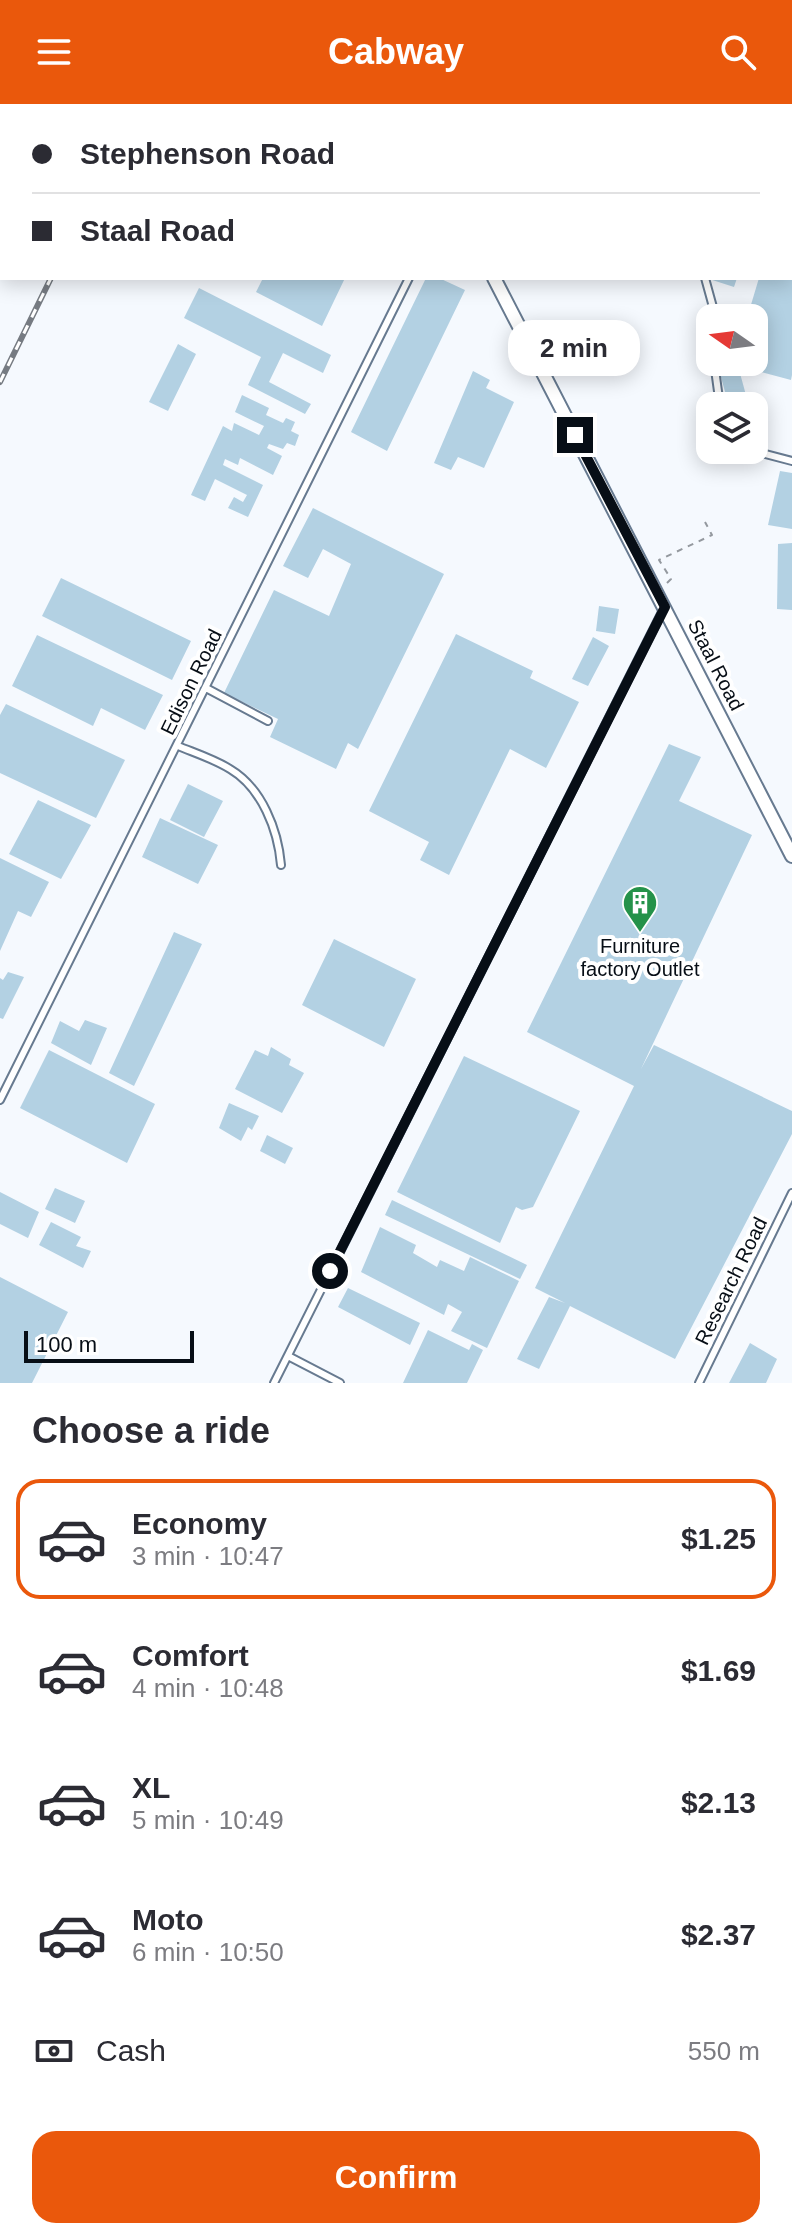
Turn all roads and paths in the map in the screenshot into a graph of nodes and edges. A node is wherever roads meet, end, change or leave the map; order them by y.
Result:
1 (408, 280) edge
2 (495, 280) edge
3 (706, 280) edge
4 (712, 304) edge
5 (768, 455) edge
6 (792, 461) edge
7 (705, 522) dead end
8 (671, 579) dead end
9 (665, 607) junction
10 (206, 688) junction
11 (268, 721) dead end
12 (178, 746) junction
13 (792, 856) edge
14 (281, 865) dead end
15 (0, 1100) edge
16 (792, 1193) edge
17 (288, 1356) junction
18 (274, 1383) edge
19 (340, 1383) edge
20 (699, 1383) edge

1 - 10 lane, Edison Road
2 - 9 street, Staal Road
3 - 4 lane
5 - 6 lane
7 - 8 path
9 - 13 street, Staal Road
9 - 17 lane
10 - 11 lane
10 - 12 lane, Edison Road
12 - 14 lane
12 - 15 lane, Edison Road
16 - 20 lane, Research Road
17 - 18 lane
17 - 19 lane

